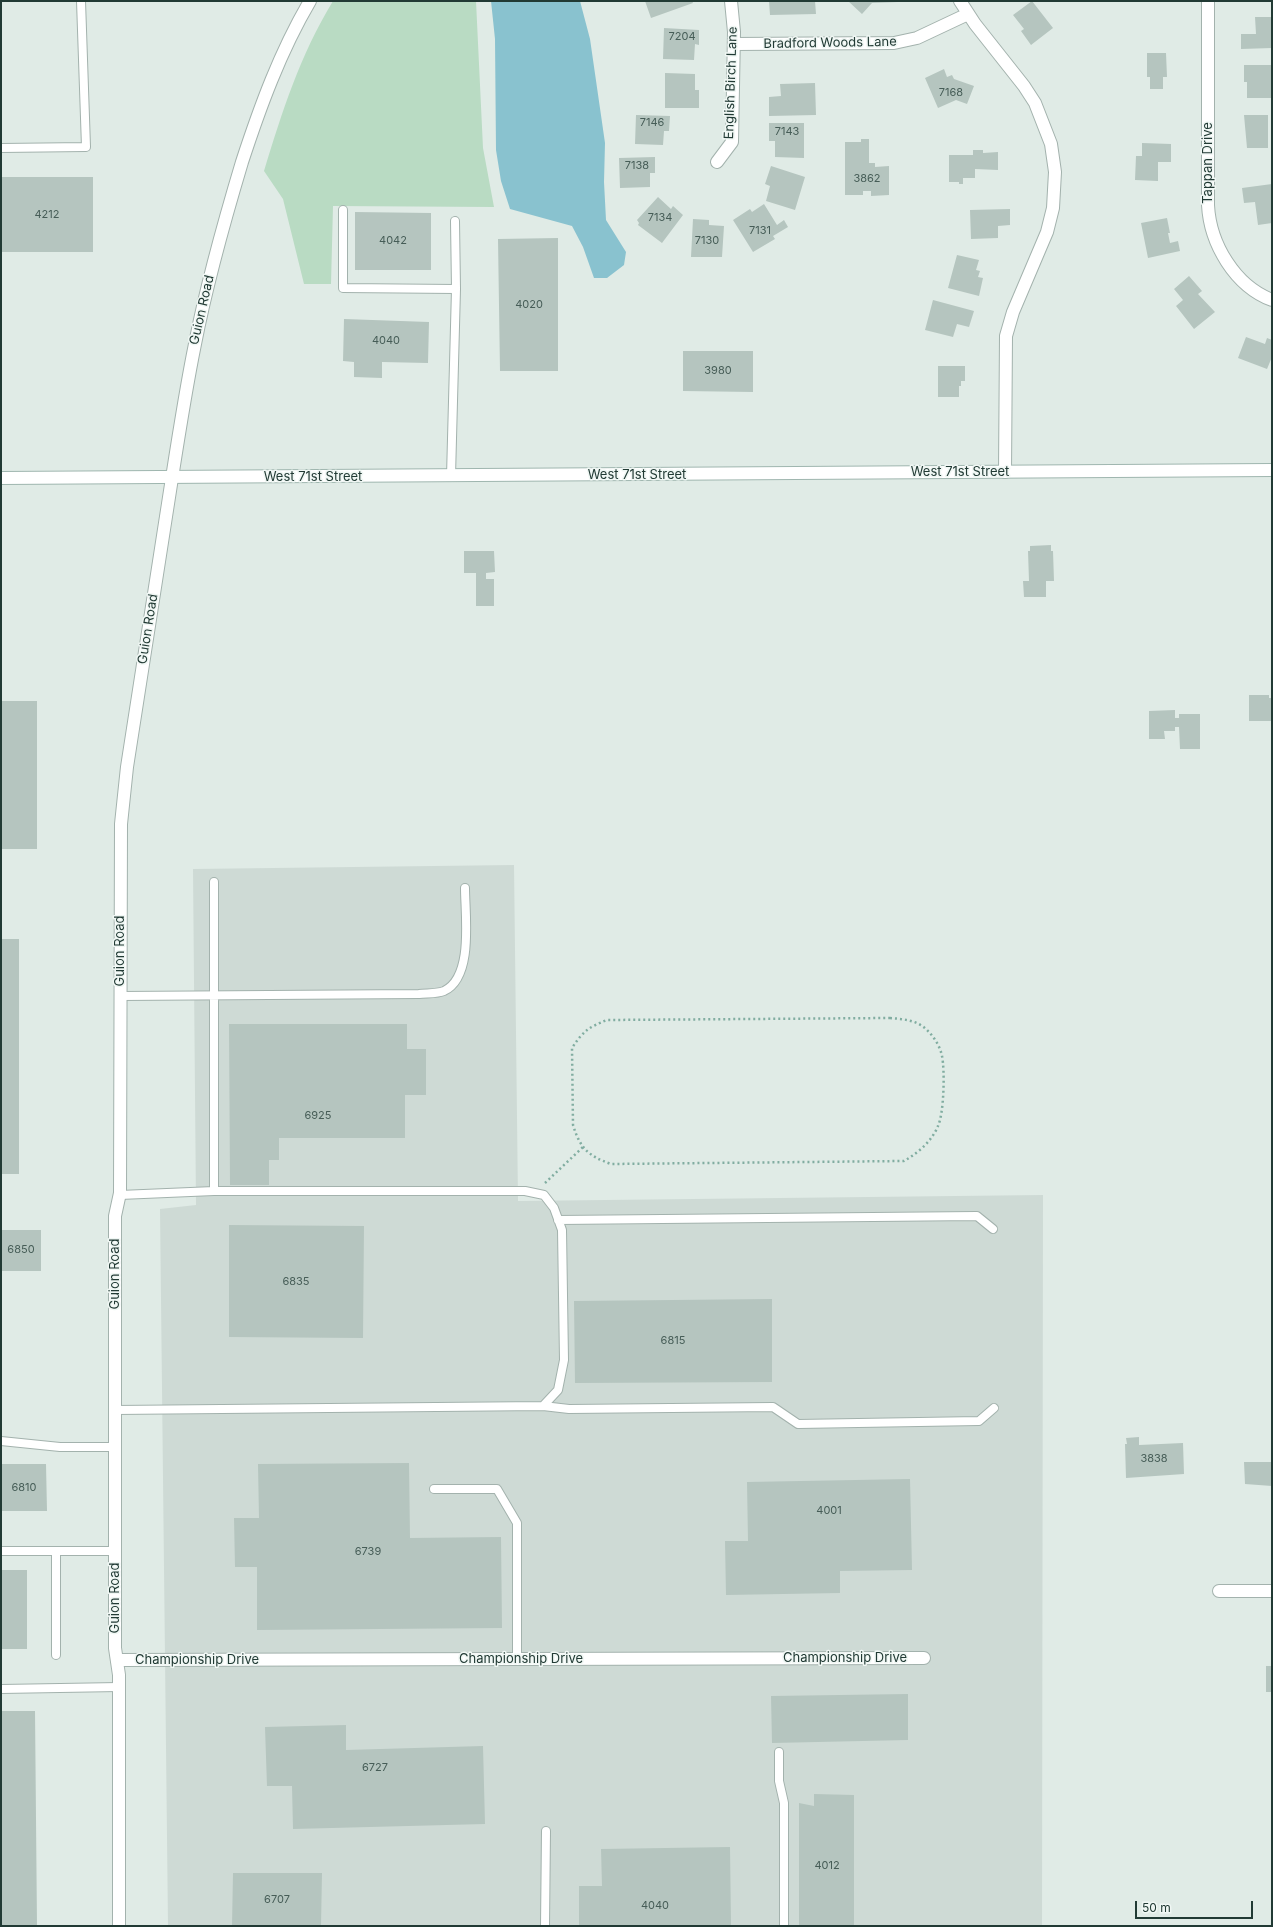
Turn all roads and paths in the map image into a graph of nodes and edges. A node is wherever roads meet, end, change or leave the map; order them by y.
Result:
1 (81, 1) edge
2 (310, 1) edge
3 (731, 1) edge
4 (960, 1) edge
5 (1208, 1) edge
6 (968, 14) junction
7 (734, 44) junction
8 (1, 148) edge
9 (717, 162) dead end
10 (343, 210) dead end
11 (455, 221) dead end
12 (456, 289) junction
13 (1272, 300) edge
14 (1272, 470) edge
15 (1005, 472) junction
16 (451, 476) junction
17 (1, 478) edge
18 (172, 478) junction
19 (214, 882) dead end
20 (465, 888) dead end
21 (120, 996) junction
22 (214, 996) junction
23 (583, 1147) junction
24 (214, 1191) junction
25 (535, 1193) junction
26 (120, 1195) junction
27 (558, 1220) junction
28 (993, 1229) dead end
29 (543, 1406) junction
30 (994, 1408) dead end
31 (115, 1410) junction
32 (1, 1441) edge
33 (115, 1447) junction
34 (434, 1489) dead end
35 (1, 1551) edge
36 (56, 1551) junction
37 (114, 1551) junction
38 (1219, 1591) dead end
39 (1272, 1591) edge
40 (56, 1655) dead end
41 (924, 1658) dead end
42 (516, 1659) junction
43 (117, 1660) junction
44 (119, 1687) junction
45 (1, 1689) edge
46 (779, 1752) dead end
47 (546, 1831) dead end
48 (119, 1926) edge
49 (545, 1926) edge
50 (784, 1926) edge

1 - 8 lane
2 - 18 street, Guion Road
3 - 7 street, English Birch Lane
4 - 6 street
5 - 13 street, Tappan Drive
6 - 7 street, Bradford Woods Lane
6 - 15 street
7 - 9 street, English Birch Lane
10 - 12 lane
11 - 12 lane
12 - 16 lane
14 - 15 street, West 71st Street
15 - 16 street, West 71st Street
16 - 18 street, West 71st Street
17 - 18 street, West 71st Street
18 - 21 street, Guion Road
19 - 22 lane
20 - 22 lane
21 - 22 lane
21 - 26 street, Guion Road
22 - 24 lane
23 - 23 path
23 - 25 path
24 - 25 lane
24 - 26 lane
25 - 27 lane
26 - 31 street, Guion Road
27 - 28 lane
27 - 29 lane
29 - 30 lane
29 - 31 lane
31 - 33 street, Guion Road
32 - 33 lane
33 - 37 street, Guion Road
34 - 42 lane
35 - 36 lane
36 - 37 lane
36 - 40 lane
37 - 43 street, Guion Road
38 - 39 street
41 - 42 street, Championship Drive
42 - 43 street, Championship Drive
43 - 44 street, Guion Road
44 - 45 lane
44 - 48 street, Guion Road
46 - 50 lane
47 - 49 lane

